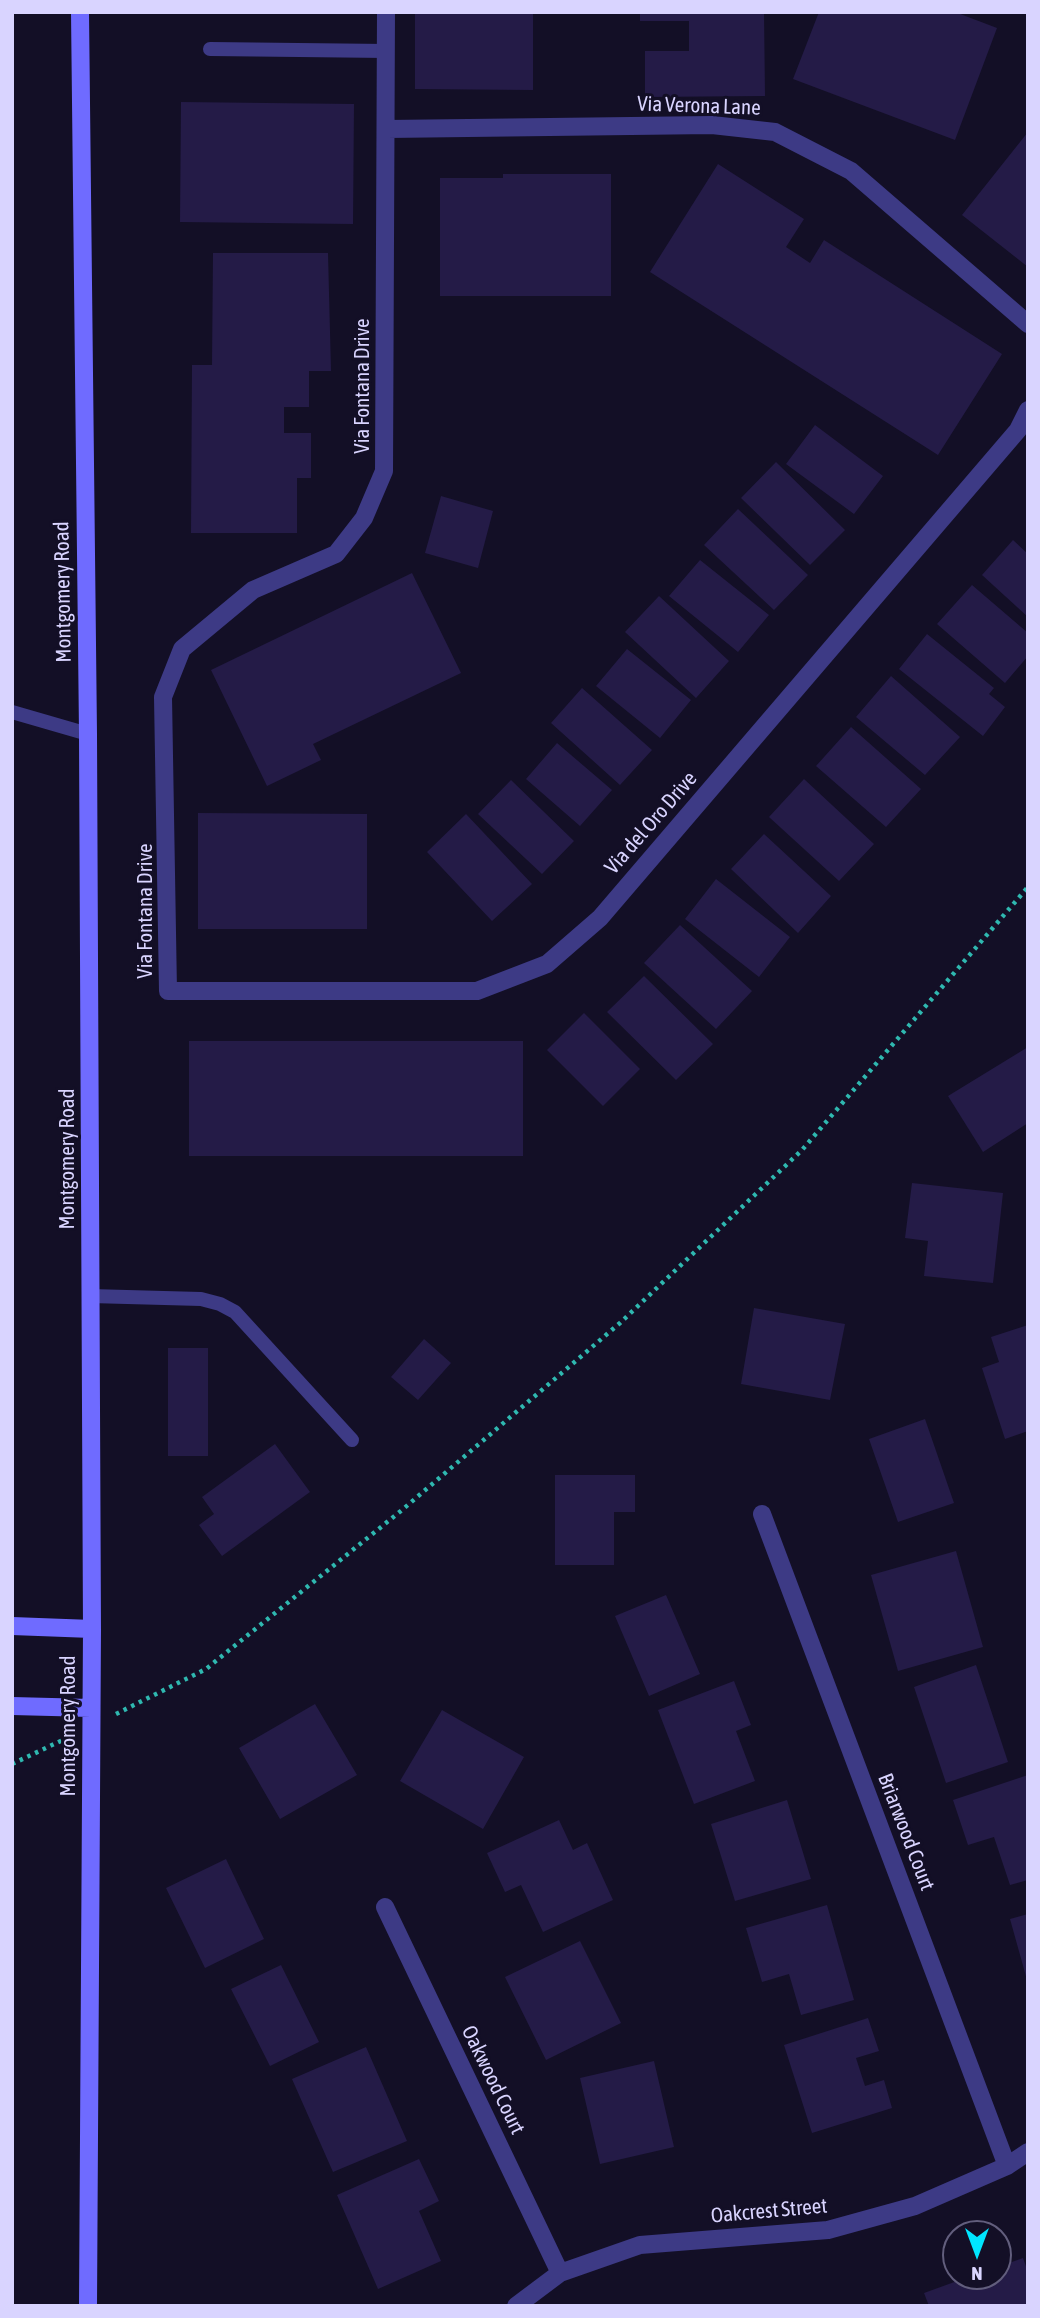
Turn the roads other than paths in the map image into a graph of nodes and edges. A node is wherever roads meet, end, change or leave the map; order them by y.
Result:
1 (80, 12) edge
2 (386, 12) edge
3 (210, 49) dead end
4 (387, 51) junction
5 (387, 129) junction
6 (1028, 324) edge
7 (1028, 410) edge
8 (12, 712) edge
9 (88, 734) junction
10 (168, 991) joint
11 (90, 1296) junction
12 (352, 1440) dead end
13 (762, 1514) dead end
14 (12, 1626) edge
15 (92, 1629) junction
16 (12, 1706) edge
17 (90, 1708) junction
18 (385, 1907) dead end
19 (1028, 2152) edge
20 (1007, 2166) junction
21 (560, 2273) junction
22 (88, 2306) edge
23 (516, 2306) edge

1 - 9 main road, Montgomery Road
2 - 4 street, Via Fontana Drive
3 - 4 lane
4 - 5 street, Via Fontana Drive
5 - 6 street, Via Verona Lane
5 - 10 street, Via Fontana Drive
7 - 10 street, Via del Oro Drive
8 - 9 lane
9 - 11 main road, Montgomery Road
11 - 12 lane
11 - 15 main road, Montgomery Road
13 - 20 street, Briarwood Court
14 - 15 main road
15 - 17 main road, Montgomery Road
16 - 17 main road
17 - 22 main road, Montgomery Road
18 - 21 street, Oakwood Court
19 - 20 street, Oakcrest Street
20 - 21 street, Oakcrest Street
21 - 23 street, Oakcrest Street

